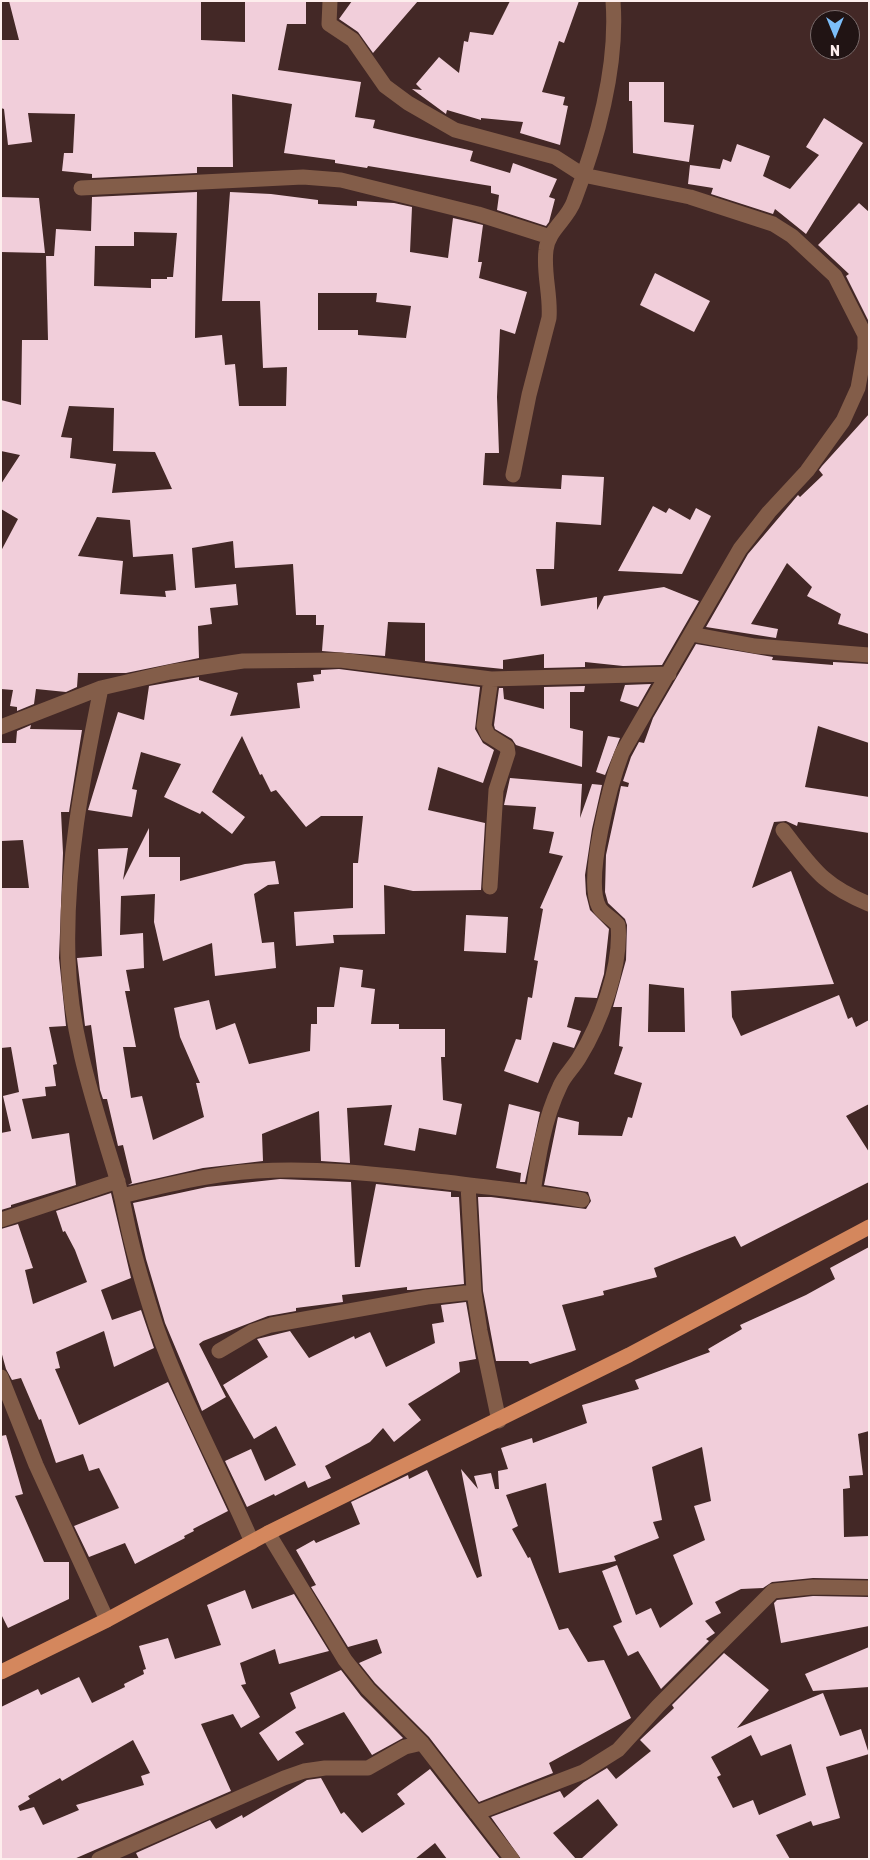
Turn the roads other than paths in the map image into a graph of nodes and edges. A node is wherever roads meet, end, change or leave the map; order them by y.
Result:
1 (330, 1) edge
2 (613, 1) edge
3 (583, 175) junction
4 (81, 188) dead end
5 (550, 238) junction
6 (867, 335) edge
7 (513, 475) dead end
8 (691, 634) junction
9 (869, 655) edge
10 (669, 674) junction
11 (491, 680) junction
12 (101, 688) junction
13 (1, 727) edge
14 (783, 830) dead end
15 (490, 887) dead end
16 (869, 904) edge
17 (468, 1185) junction
18 (120, 1189) junction
19 (533, 1193) junction
20 (582, 1200) dead end
21 (1, 1220) edge
22 (869, 1227) edge
23 (474, 1292) junction
24 (219, 1351) dead end
25 (1, 1377) edge
26 (499, 1421) junction
27 (268, 1533) junction
28 (252, 1542) junction
29 (869, 1588) edge
30 (106, 1620) junction
31 (1, 1672) edge
32 (422, 1743) junction
33 (476, 1813) junction
34 (99, 1859) edge
35 (512, 1859) edge

1 - 3 street
2 - 3 street
3 - 5 street
3 - 6 street
4 - 5 street
5 - 7 street
6 - 8 street
8 - 9 street
8 - 10 street
10 - 11 street
10 - 19 street
11 - 12 street
11 - 15 street
12 - 13 street
12 - 18 street
14 - 16 street
17 - 18 street
17 - 19 street
17 - 23 street
18 - 21 street
18 - 28 street
19 - 20 street
22 - 26 main road
23 - 24 street
23 - 26 street
25 - 30 street
26 - 27 main road
27 - 28 main road
27 - 32 street
28 - 30 main road
29 - 33 street
30 - 31 main road
32 - 33 street
32 - 34 street
33 - 35 street

